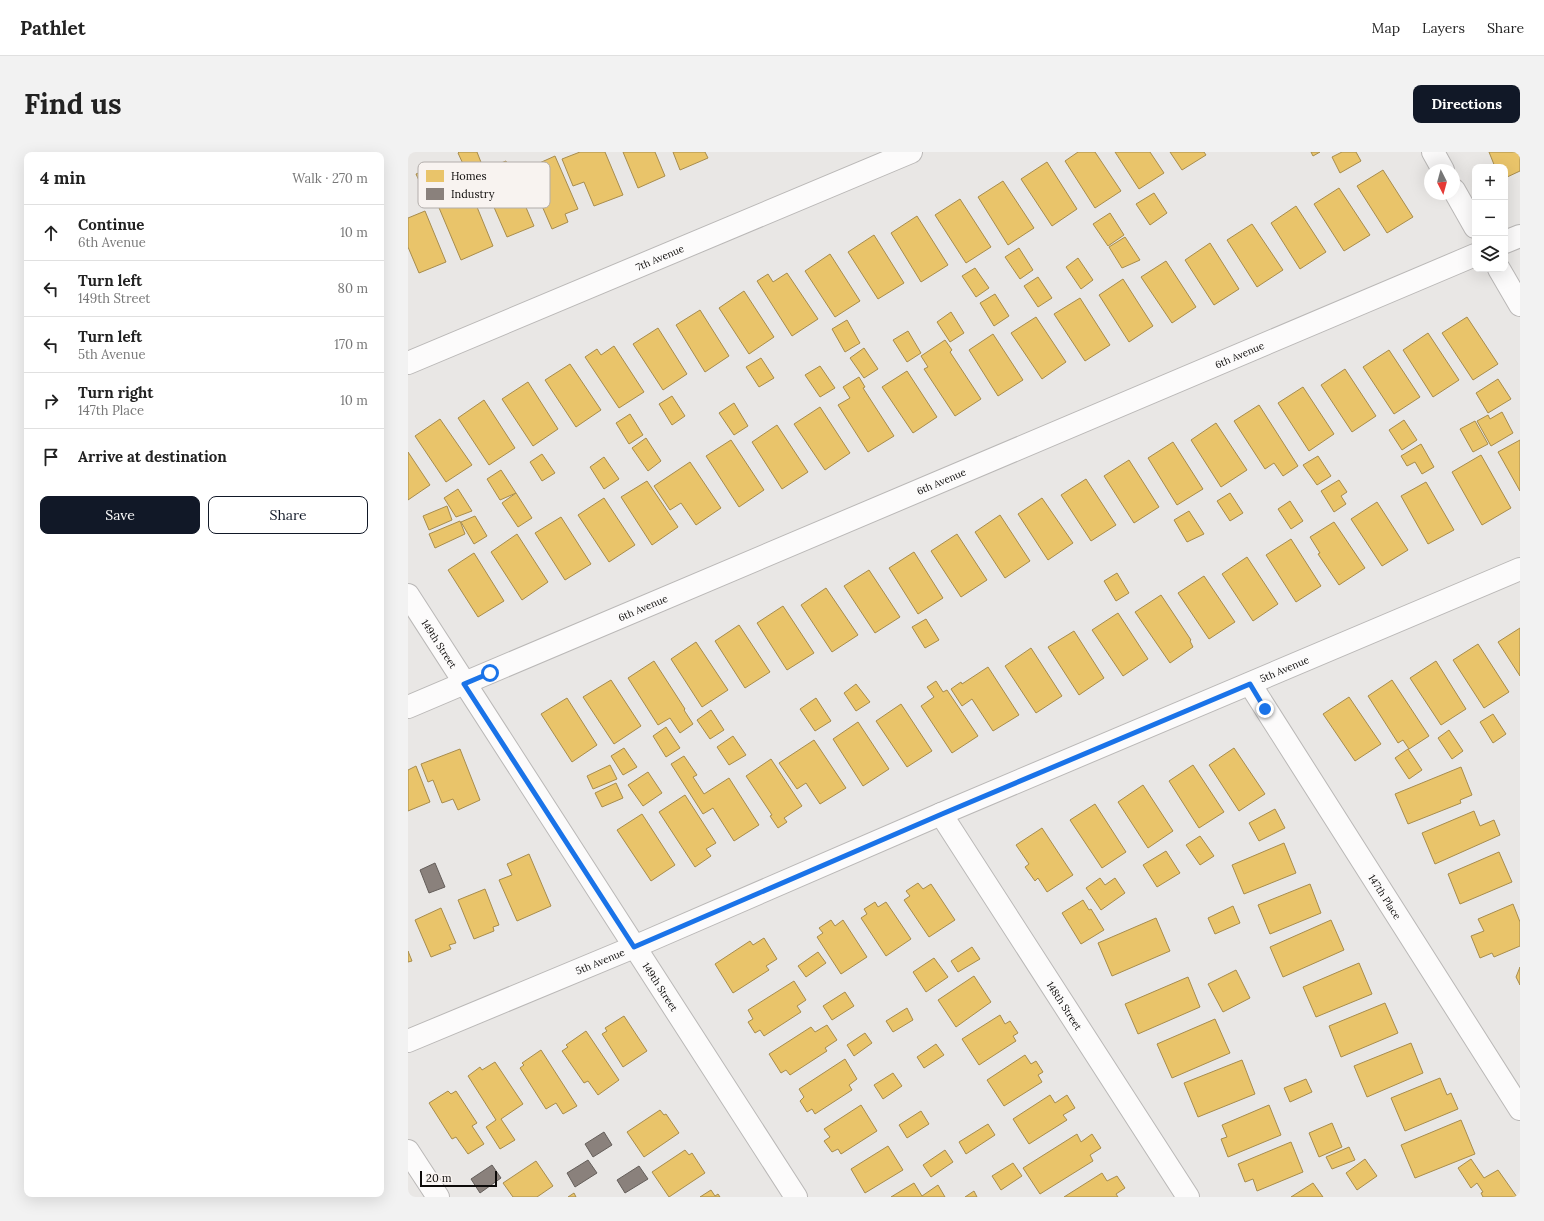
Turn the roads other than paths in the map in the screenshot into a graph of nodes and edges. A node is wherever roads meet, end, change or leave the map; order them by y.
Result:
1 (911, 152) edge
2 (1433, 152) edge
3 (1440, 164) edge
4 (1460, 200) edge
5 (1472, 221) edge
6 (1520, 236) edge
7 (1508, 241) edge
8 (1472, 256) edge
9 (1501, 272) edge
10 (1520, 305) edge
11 (408, 363) edge
12 (1520, 569) edge
13 (408, 595) edge
14 (464, 684) junction
15 (1250, 684) junction
16 (408, 708) edge
17 (942, 814) junction
18 (634, 947) junction
19 (408, 1041) edge
20 (1520, 1109) edge
21 (408, 1151) edge
22 (438, 1197) edge
23 (796, 1197) edge
24 (1188, 1197) edge

1 - 11 street, 7th Avenue
2 - 3 street
4 - 5 street
6 - 7 street
8 - 14 street, 6th Avenue
9 - 10 street
12 - 15 street, 5th Avenue
13 - 14 street, 149th Street
14 - 16 street, 6th Avenue
14 - 18 street, 149th Street
15 - 17 street, 5th Avenue
15 - 20 street, 147th Place
17 - 18 street, 5th Avenue
17 - 24 street, 148th Street
18 - 19 street, 5th Avenue
18 - 23 street, 149th Street
21 - 22 street

